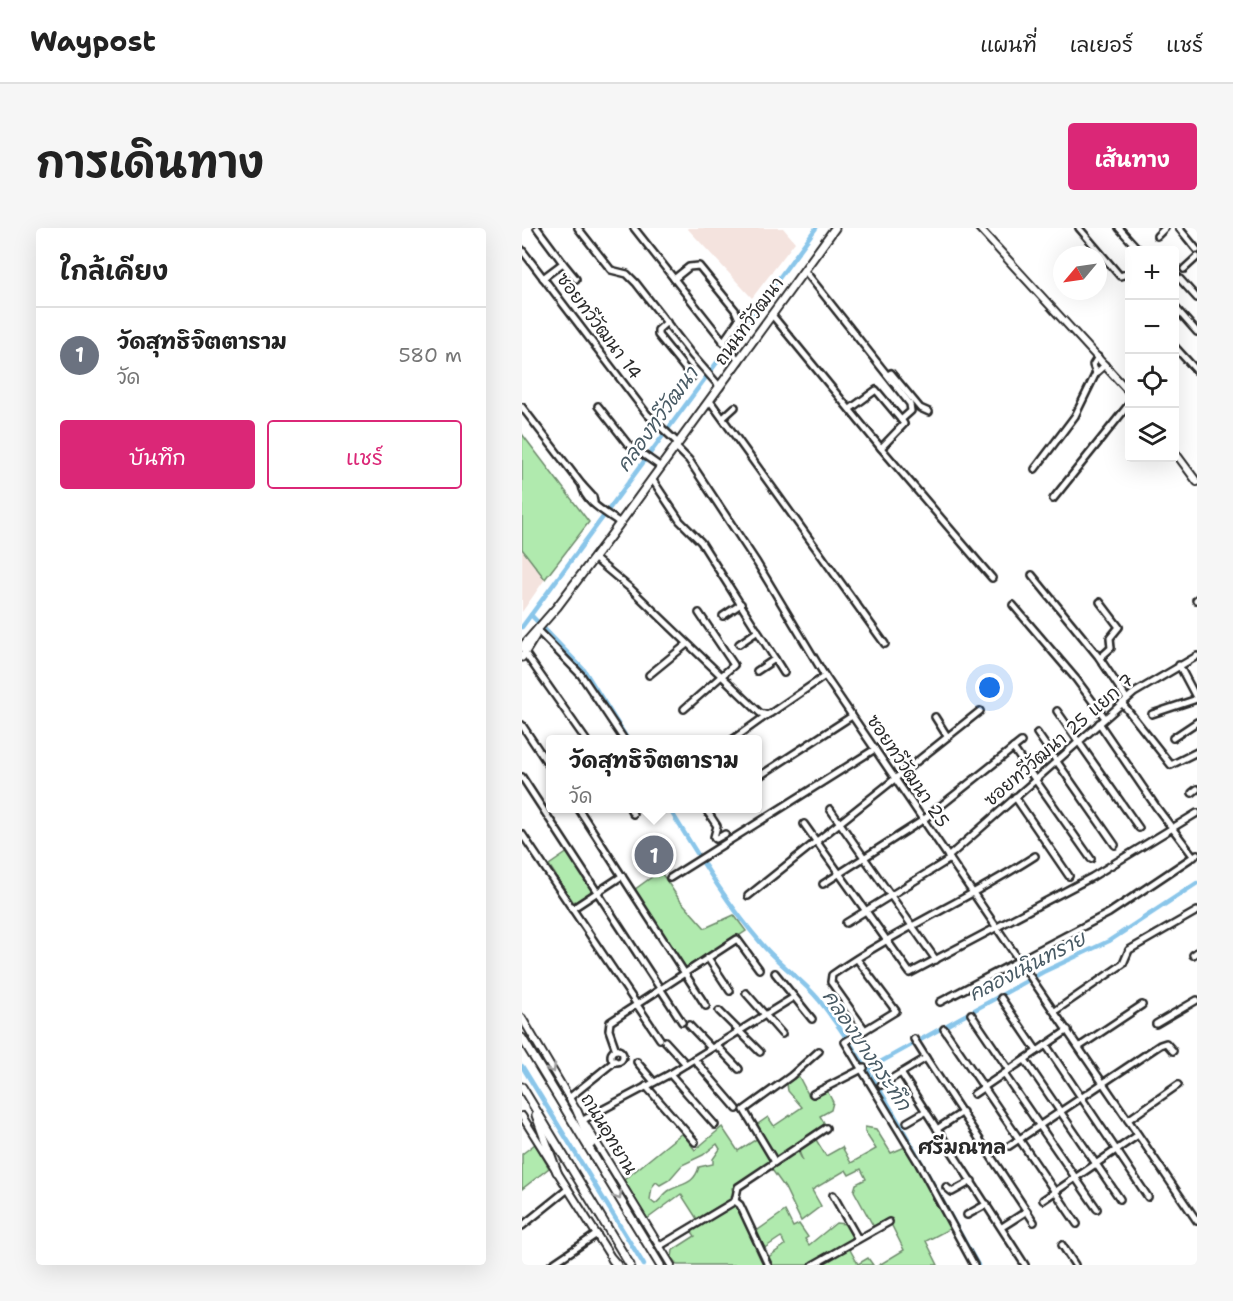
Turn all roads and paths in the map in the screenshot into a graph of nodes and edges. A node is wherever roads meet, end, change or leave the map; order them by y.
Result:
1 (537, 228) edge
2 (578, 228) edge
3 (634, 228) edge
4 (835, 228) edge
5 (980, 228) edge
6 (1079, 228) edge
7 (1119, 228) edge
8 (1166, 228) edge
9 (1179, 228) edge
10 (1157, 236) dead end
11 (1135, 246) edge
12 (1197, 249) edge
13 (522, 250) edge
14 (1197, 257) edge
15 (563, 262) junction
16 (1184, 269) dead end
17 (805, 271) junction
18 (1125, 274) edge
19 (543, 278) junction
20 (1179, 278) edge
21 (576, 279) dead end
22 (674, 279) junction
23 (1197, 298) edge
24 (1179, 312) edge
25 (772, 315) junction
26 (667, 322) junction
27 (1197, 332) edge
28 (723, 342) junction
29 (1179, 351) edge
30 (1098, 357) junction
31 (739, 360) junction
32 (1105, 365) junction
33 (1197, 371) edge
34 (1096, 373) junction
35 (888, 375) junction
36 (692, 377) dead end
37 (720, 387) junction
38 (1125, 387) edge
39 (710, 401) junction
40 (598, 406) dead end
41 (522, 407) edge
42 (735, 407) dead end
43 (1126, 408) edge
44 (850, 410) junction
45 (929, 412) dead end
46 (723, 418) junction
47 (901, 420) junction
48 (677, 445) junction
49 (880, 448) junction
50 (1179, 459) edge
51 (661, 467) junction
52 (1035, 469) dead end
53 (652, 479) junction
54 (1197, 482) edge
55 (1053, 499) dead end
56 (620, 523) junction
57 (594, 558) junction
58 (1032, 575) dead end
59 (992, 578) dead end
60 (1100, 602) dead end
61 (741, 604) junction
62 (1013, 605) dead end
63 (699, 613) dead end
64 (723, 616) dead end
65 (540, 629) junction
66 (758, 631) junction
67 (687, 644) junction
68 (739, 644) dead end
69 (885, 644) dead end
70 (523, 652) edge
71 (1197, 656) edge
72 (1100, 658) junction
73 (775, 659) junction
74 (1179, 665) junction
75 (758, 671) dead end
76 (784, 673) dead end
77 (649, 675) dead end
78 (825, 676) junction
79 (722, 677) junction
80 (1125, 701) junction
81 (684, 709) dead end
82 (980, 711) dead end
83 (1057, 711) dead end
84 (1152, 714) dead end
85 (767, 715) junction
86 (852, 716) junction
87 (935, 717) dead end
88 (1105, 718) junction
89 (1197, 722) edge
90 (1099, 723) junction
91 (522, 725) edge
92 (1037, 733) dead end
93 (582, 735) edge
94 (621, 735) edge
95 (739, 735) edge
96 (947, 736) junction
97 (1173, 738) dead end
98 (1020, 742) dead end
99 (1078, 742) junction
100 (1013, 748) junction
101 (876, 749) junction
102 (1197, 752) edge
103 (546, 761) edge
104 (1057, 761) junction
105 (762, 774) edge
106 (522, 777) edge
107 (1036, 778) junction
108 (895, 779) junction
109 (1015, 797) junction
110 (830, 810) dead end
111 (581, 813) edge
112 (708, 813) edge
113 (1197, 813) edge
114 (923, 820) junction
115 (804, 824) dead end
116 (839, 824) junction
117 (717, 826) junction
118 (1139, 828) dead end
119 (1173, 828) junction
120 (522, 834) edge
121 (725, 834) junction
122 (732, 840) junction
123 (816, 842) junction
124 (1115, 845) dead end
125 (1035, 856) dead end
126 (1195, 856) edge
127 (949, 858) junction
128 (863, 859) junction
129 (1091, 859) dead end
130 (839, 874) junction
131 (621, 876) junction
132 (1069, 876) dead end
133 (670, 878) dead end
134 (823, 884) dead end
135 (597, 892) junction
136 (974, 894) junction
137 (748, 896) dead end
138 (890, 896) junction
139 (572, 909) junction
140 (866, 911) junction
141 (1197, 911) edge
142 (846, 923) dead end
143 (996, 927) junction
144 (913, 928) junction
145 (887, 942) junction
146 (708, 958) junction
147 (857, 959) junction
148 (936, 960) junction
149 (1019, 960) junction
150 (759, 969) dead end
151 (685, 973) junction
152 (775, 973) dead end
153 (660, 989) junction
154 (730, 991) dead end
155 (746, 993) dead end
156 (794, 997) junction
157 (1001, 998) dead end
158 (1197, 1000) edge
159 (940, 1002) dead end
160 (637, 1005) junction
161 (1142, 1005) dead end
162 (706, 1006) dead end
163 (719, 1011) dead end
164 (1055, 1011) junction
165 (971, 1014) dead end
166 (765, 1015) junction
167 (522, 1018) edge
168 (812, 1019) dead end
169 (682, 1022) dead end
170 (1156, 1024) dead end
171 (689, 1025) dead end
172 (944, 1029) dead end
173 (865, 1030) junction
174 (1068, 1030) junction
175 (739, 1031) junction
176 (783, 1035) dead end
177 (522, 1038) edge
178 (915, 1041) dead end
179 (1046, 1045) junction
180 (714, 1047) junction
181 (1079, 1047) junction
182 (819, 1051) dead end
183 (1037, 1051) junction
184 (1173, 1051) dead end
185 (760, 1052) dead end
186 (926, 1058) junction
187 (694, 1059) junction
188 (1024, 1060) junction
189 (637, 1062) dead end
190 (686, 1064) junction
191 (739, 1069) dead end
192 (863, 1069) junction
193 (901, 1072) junction
194 (1006, 1072) junction
195 (670, 1074) junction
196 (654, 1082) junction
197 (1103, 1083) junction
198 (881, 1085) dead end
199 (646, 1086) junction
200 (1178, 1086) dead end
201 (522, 1087) edge
202 (983, 1088) junction
203 (813, 1094) dead end
204 (974, 1094) dead end
205 (569, 1098) junction
206 (1081, 1098) junction
207 (530, 1100) junction
208 (737, 1109) dead end
209 (577, 1111) junction
210 (926, 1111) junction
211 (963, 1112) junction
212 (1060, 1112) junction
213 (522, 1116) edge
214 (583, 1120) junction
215 (1128, 1120) junction
216 (907, 1122) dead end
217 (715, 1125) dead end
218 (1039, 1126) junction
219 (826, 1128) dead end
220 (937, 1129) junction
221 (1138, 1135) junction
222 (1018, 1140) junction
223 (695, 1142) dead end
224 (1009, 1146) dead end
225 (1117, 1150) junction
226 (775, 1162) junction
227 (1096, 1164) junction
228 (557, 1172) junction
229 (604, 1172) junction
230 (1076, 1178) junction
231 (972, 1181) junction
232 (946, 1187) dead end
233 (568, 1189) junction
234 (1055, 1192) junction
235 (833, 1195) dead end
236 (1148, 1197) dead end
237 (1120, 1199) dead end
238 (1043, 1200) dead end
239 (735, 1201) junction
240 (987, 1204) junction
241 (1097, 1209) dead end
242 (1027, 1211) junction
243 (967, 1215) dead end
244 (1197, 1221) edge
245 (888, 1222) dead end
246 (1034, 1222) dead end
247 (1077, 1224) dead end
248 (522, 1226) edge
249 (1002, 1227) junction
250 (597, 1234) junction
251 (858, 1239) junction
252 (1062, 1245) dead end
253 (660, 1246) junction
254 (615, 1263) edge
255 (551, 1265) edge
256 (630, 1265) edge
257 (660, 1265) edge
258 (671, 1265) edge
259 (768, 1265) edge
260 (813, 1265) edge
261 (974, 1265) edge
262 (1025, 1265) edge
263 (1075, 1265) edge

1 - 15 street
2 - 26 street
3 - 22 street
4 - 17 main road, ถนนทวีวัฒนา
5 - 30 street
6 - 18 street
7 - 11 street
8 - 10 street
9 - 12 street
13 - 19 street, ซอยทวีวัฒนา 14
14 - 16 street
15 - 19 street
15 - 21 street
17 - 25 main road, ถนนทวีวัฒนา
17 - 35 street
19 - 48 street, ซอยทวีวัฒนา 14
20 - 23 street
22 - 28 street
22 - 28 street
24 - 27 street
25 - 31 main road, ถนนทวีวัฒนา
25 - 44 street
26 - 36 street
26 - 37 street
28 - 31 street
29 - 33 street
30 - 32 street
30 - 34 street
31 - 37 main road, ถนนทวีวัฒนา
32 - 34 street
32 - 38 street
34 - 52 street
35 - 45 street
35 - 47 street
37 - 39 main road, ถนนทวีวัฒนา
39 - 46 street
39 - 48 main road, ถนนทวีวัฒนา
40 - 51 street
41 - 56 street
42 - 46 street
43 - 55 street
44 - 47 street
44 - 49 street
46 - 69 street
47 - 49 street
48 - 51 main road, ถนนทวีวัฒนา
48 - 78 street, ซอยทวีวัฒนา 25
49 - 59 street
50 - 54 street
51 - 53 main road, ถนนทวีวัฒนา
53 - 56 main road, ถนนทวีวัฒนา
53 - 61 street
56 - 57 main road, ถนนทวีวัฒนา
57 - 65 main road, ถนนทวีวัฒนา
57 - 67 street
58 - 72 street
60 - 72 street
61 - 64 street
61 - 66 street
62 - 88 street
63 - 79 street
65 - 70 main road, ถนนทวีวัฒนา
65 - 94 street
66 - 68 street
66 - 73 street
67 - 77 street
67 - 79 street
70 - 93 street
71 - 74 street, ซอยทวีวัฒนา 25 แยก 7
72 - 80 street
73 - 75 street
73 - 76 street
74 - 80 street, ซอยทวีวัฒนา 25 แยก 7
74 - 84 street
78 - 85 street
78 - 86 street, ซอยทวีวัฒนา 25
79 - 81 street
79 - 85 street
80 - 88 street, ซอยทวีวัฒนา 25 แยก 7
80 - 102 street
82 - 96 street
83 - 99 street
85 - 95 street
86 - 101 street, ซอยทวีวัฒนา 25
86 - 105 street
87 - 96 street
88 - 90 street, ซอยทวีวัฒนา 25 แยก 7
89 - 97 street
90 - 99 street, ซอยทวีวัฒนา 25 แยก 7
90 - 119 street
91 - 103 street
92 - 104 street
96 - 108 street
98 - 100 street
99 - 104 street, ซอยทวีวัฒนา 25 แยก 7
99 - 118 street
100 - 107 street
100 - 114 street
101 - 108 street, ซอยทวีวัฒนา 25
101 - 122 street
104 - 107 street, ซอยทวีวัฒนา 25 แยก 7
104 - 124 street
106 - 135 street
107 - 109 street, ซอยทวีวัฒนา 25 แยก 7
107 - 129 street
108 - 114 street, ซอยทวีวัฒนา 25
108 - 116 street
109 - 127 street, ซอยทวีวัฒนา 25 แยก 7
109 - 132 street
110 - 116 street
111 - 131 street
112 - 117 street
113 - 119 street
114 - 127 street, ซอยทวีวัฒนา 25
114 - 128 street
115 - 123 street
116 - 123 street
116 - 128 street
117 - 121 street
117 - 121 street
119 - 126 street
119 - 143 street
120 - 139 street
121 - 122 street
122 - 133 street
123 - 130 street
123 - 137 street
125 - 136 street
126 - 149 street
127 - 136 street, ซอยทวีวัฒนา 25
127 - 138 street, ซอยทวีวัฒนา 25 แยก 7
128 - 130 street
128 - 138 street
130 - 134 street
130 - 140 street
131 - 135 street
131 - 151 street
135 - 139 street
135 - 153 street
136 - 143 street, ซอยทวีวัฒนา 25
136 - 144 street
138 - 140 street, ซอยทวีวัฒนา 25 แยก 7
138 - 144 street
139 - 160 street
140 - 142 street, ซอยทวีวัฒนา 25 แยก 7
140 - 145 street
141 - 164 street
143 - 148 street
143 - 149 street, ซอยทวีวัฒนา 25
144 - 145 street
144 - 148 street
145 - 147 street
145 - 148 street
146 - 150 street
146 - 151 street
146 - 154 street
147 - 173 street
147 - 173 street
149 - 159 street
149 - 164 street, ซอยทวีวัฒนา 25
151 - 153 street
151 - 162 street
152 - 156 street
153 - 160 street
153 - 169 street
155 - 166 street
156 - 166 street
156 - 168 street
157 - 183 street
158 - 170 street
160 - 190 street
160 - 205 street
161 - 181 street
163 - 175 street
164 - 174 street, ซอยทวีวัฒนา 25
165 - 194 street
166 - 175 street
166 - 176 street
167 -> 205 street, ถนนอุทยาน
171 - 180 street
172 - 202 street
173 - 192 street
174 - 179 street
174 - 181 street, ซอยทวีวัฒนา 25
175 - 180 street
175 - 185 street
177 - 229 main road, ถนนอุทยาน
178 - 186 street
179 - 183 street
179 - 206 street
180 - 187 street
180 - 191 street
181 - 197 street, ซอยทวีวัฒนา 25
182 - 226 street
183 - 188 street
184 - 197 street
186 - 193 street
186 - 211 street
187 - 190 street
187 - 208 street
188 - 194 street
188 - 212 street
189 - 196 street
190 - 195 street
192 - 203 street
192 - 261 street
193 - 198 street
193 - 210 street
194 - 202 street
194 - 218 street
195 - 196 street
195 - 217 street
196 - 199 street
197 - 206 street
197 - 215 street, ซอยทวีวัฒนา 25
199 - 214 street
199 - 223 street
200 - 215 street
201 - 207 main road
202 - 204 street
202 - 222 street
205 - 209 street, ถนนอุทยาน
206 - 212 street
206 - 225 street
207 - 228 main road
207 - 256 main road
209 - 214 street, ถนนอุทยาน
209 - 229 main road
210 - 216 street
210 - 220 street
211 - 220 street
211 - 242 street
212 - 218 street
212 - 227 street
213 - 228 street
214 - 253 street, ถนนอุทยาน
215 - 221 street, ซอยทวีวัฒนา 25
218 - 222 street
218 - 230 street
219 - 226 street
220 - 231 street
221 - 225 street
221 - 244 street, ซอยทวีวัฒนา 25
222 - 224 street
222 - 234 street
225 - 227 street
225 - 236 street
226 - 239 street
227 - 230 street
227 - 237 street
228 - 233 street
229 -> 257 main road, ถนนอุทยาน
230 - 234 street
230 - 241 street
231 - 232 street
231 - 240 street
233 - 248 street
233 - 250 street
234 - 238 street
234 - 247 street
235 - 251 street
239 - 253 street
239 - 259 street
240 - 243 street
240 - 249 street
242 - 246 street
242 - 249 street
245 - 251 street
249 - 262 street
250 - 254 street
250 - 255 street
251 - 260 street
252 - 263 street
253 - 258 street, ถนนอุทยาน

